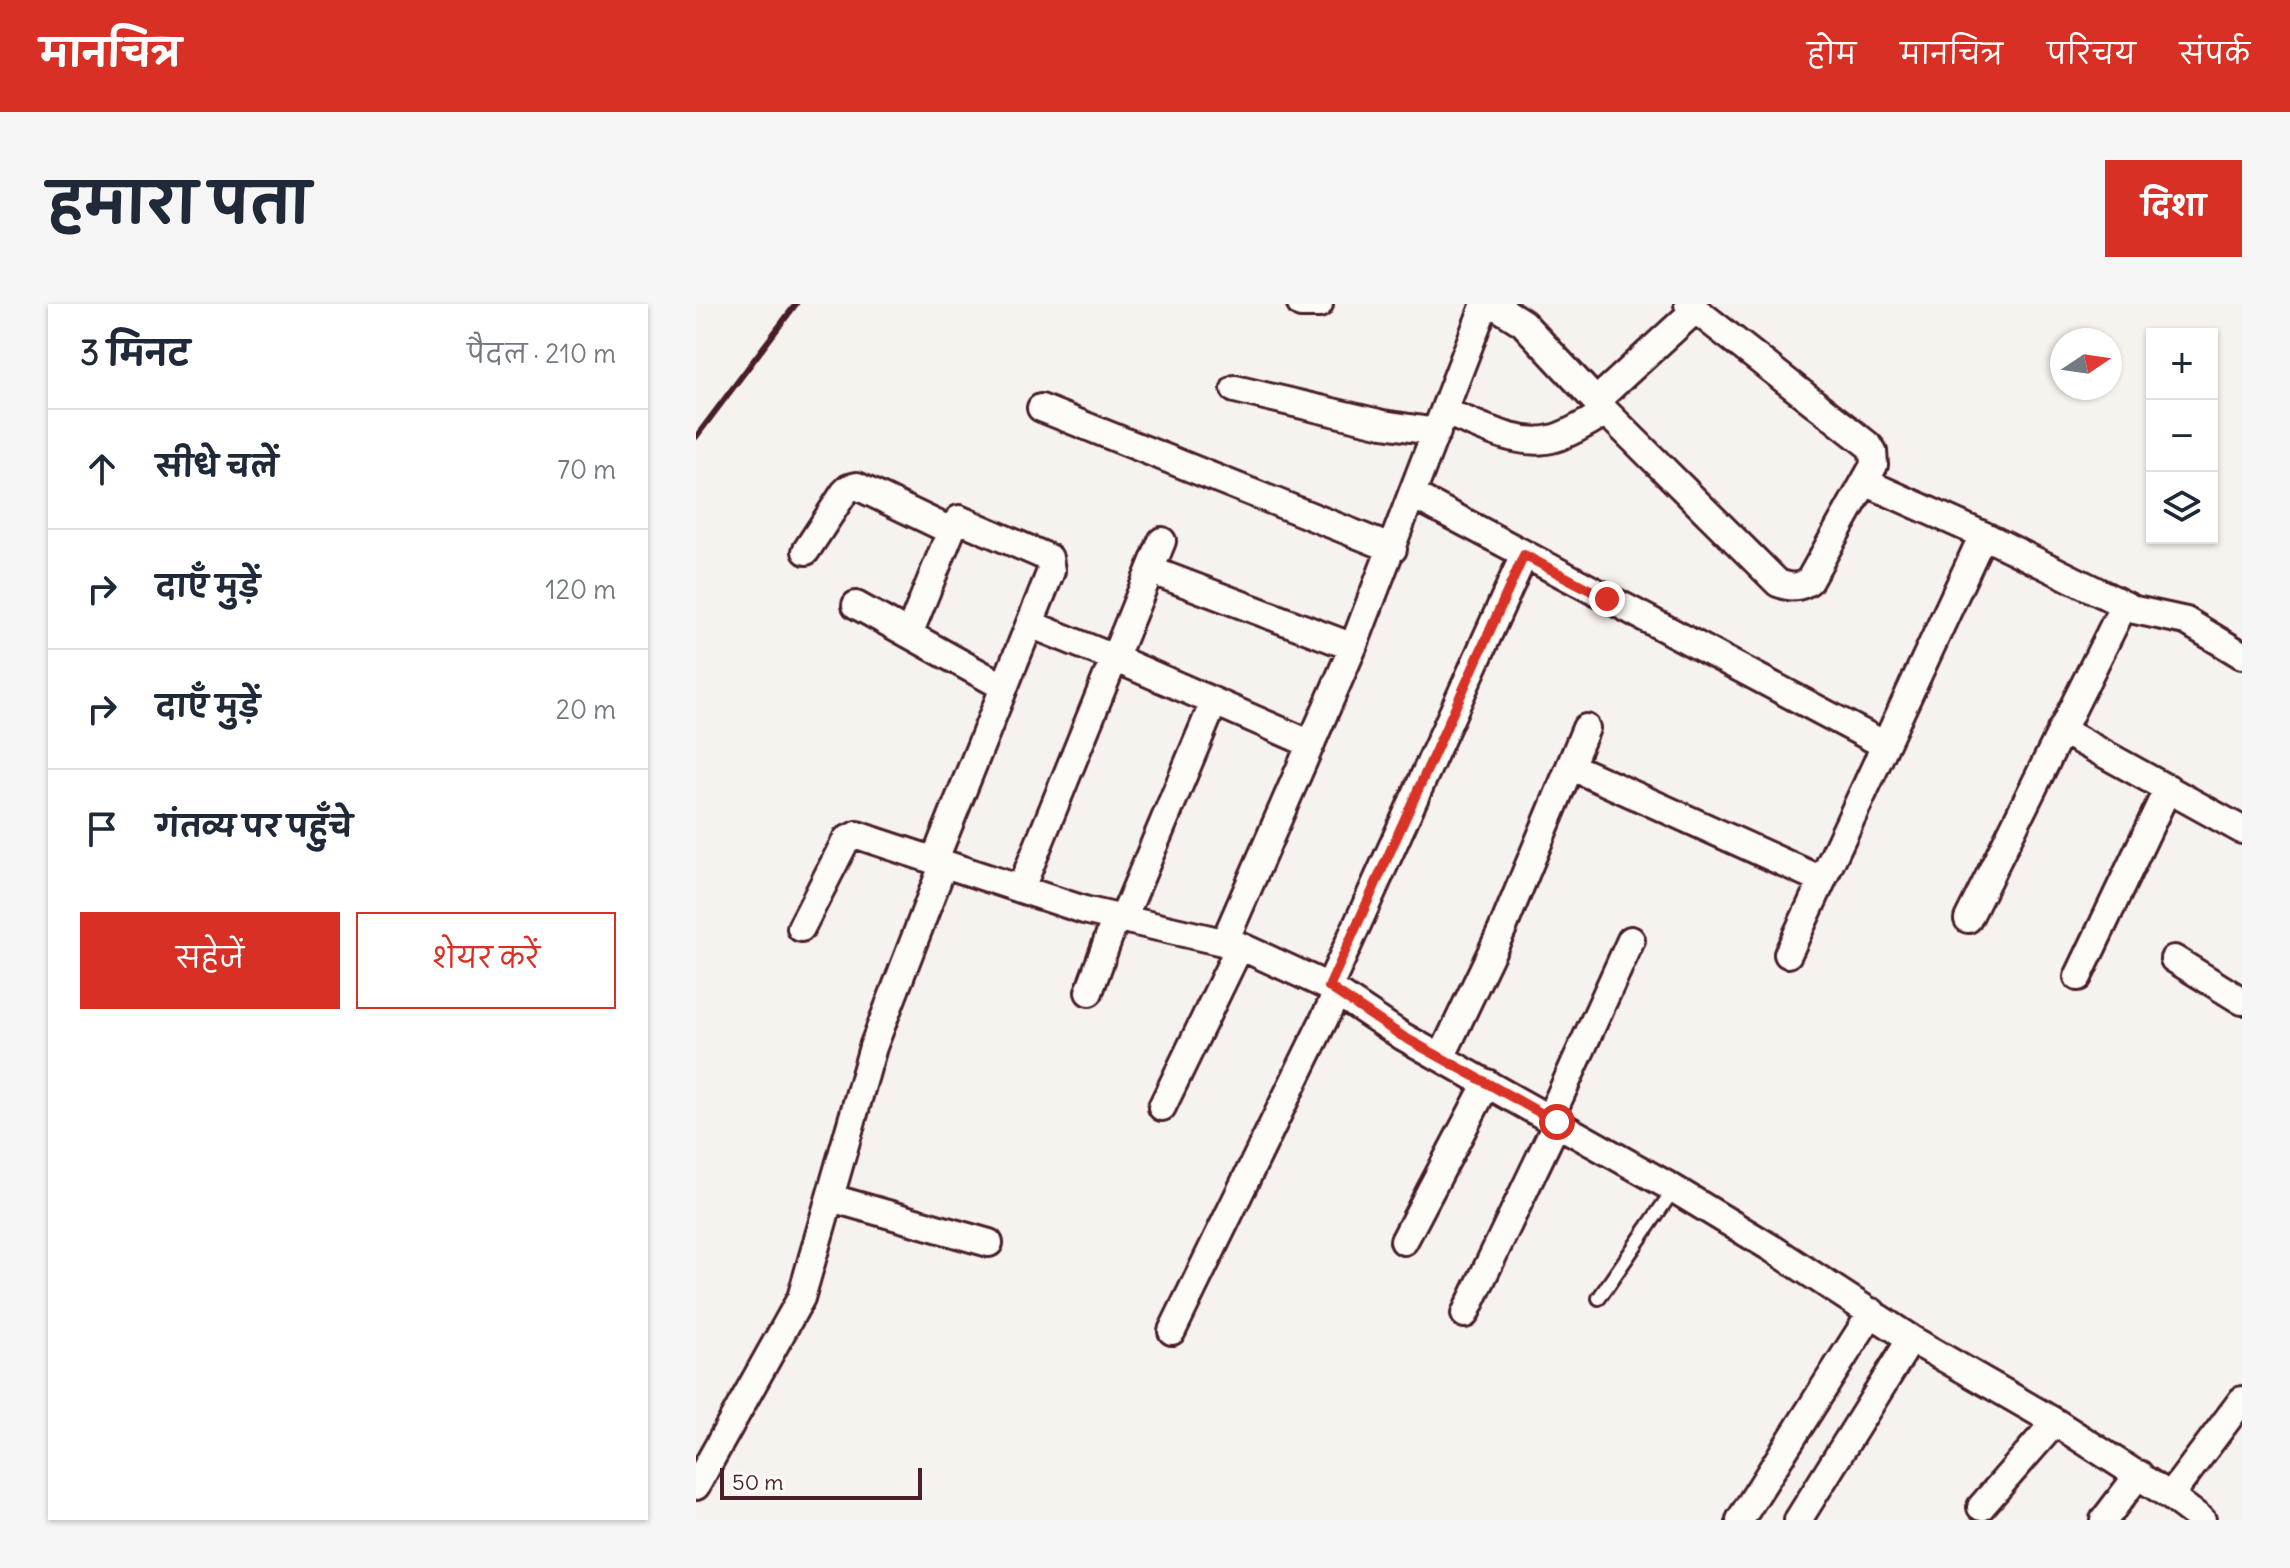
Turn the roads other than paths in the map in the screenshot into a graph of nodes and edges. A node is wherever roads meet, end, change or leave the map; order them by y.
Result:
1 (1301, 304) edge
2 (1319, 304) edge
3 (1496, 305) edge
4 (1692, 307) edge
5 (1235, 389) dead end
6 (1601, 406) junction
7 (1041, 408) dead end
8 (1441, 422) junction
9 (1865, 482) junction
10 (1413, 495) junction
11 (951, 531) junction
12 (1983, 535) junction
13 (1162, 541) dead end
14 (1393, 549) junction
15 (806, 551) dead end
16 (1524, 555) junction
17 (1150, 570) junction
18 (856, 605) dead end
19 (2124, 605) junction
20 (1030, 624) junction
21 (909, 634) junction
22 (1353, 647) junction
23 (2242, 655) edge
24 (1114, 658) junction
25 (1004, 687) junction
26 (1214, 702) junction
27 (1586, 728) dead end
28 (2061, 730) junction
29 (1311, 744) junction
30 (1885, 745) junction
31 (1570, 766) junction
32 (2168, 788) junction
33 (2242, 830) edge
34 (940, 861) junction
35 (1822, 880) junction
36 (1021, 888) junction
37 (1119, 918) junction
38 (1968, 919) dead end
39 (801, 928) dead end
40 (1631, 940) dead end
41 (1232, 944) junction
42 (1788, 954) dead end
43 (2174, 959) dead end
44 (2078, 977) dead end
45 (1333, 990) junction
46 (1089, 992) dead end
47 (2242, 1001) edge
48 (1441, 1058) junction
49 (1487, 1083) junction
50 (1162, 1107) dead end
51 (1554, 1120) junction
52 (1674, 1189) junction
53 (831, 1198) junction
54 (1404, 1241) dead end
55 (989, 1243) dead end
56 (1599, 1298) dead end
57 (1872, 1312) junction
58 (1465, 1314) dead end
59 (1172, 1331) dead end
60 (1911, 1339) junction
61 (2242, 1400) edge
62 (2055, 1422) junction
63 (2139, 1474) junction
64 (696, 1486) edge
65 (2170, 1496) junction
66 (1981, 1507) dead end
67 (1740, 1520) edge
68 (1798, 1520) edge
69 (2104, 1520) edge
70 (2202, 1520) edge

1 - 2 street
3 - 6 street
3 - 8 street
4 - 6 street
4 - 9 street
5 - 8 street
6 - 8 street
6 - 9 street
7 - 14 street
8 - 10 street
9 - 12 street
10 - 14 street
10 - 16 street
11 - 15 street
11 - 20 street
11 - 21 street
12 - 19 street
12 - 30 street
13 - 17 street
14 - 22 street
16 - 30 street
16 - 45 street
17 - 22 street
17 - 24 street
18 - 21 street
19 - 23 street
19 - 28 street
20 - 24 street
20 - 25 street
21 - 25 street
22 - 29 street
24 - 26 street
24 - 36 street
25 - 34 street
26 - 29 street
26 - 37 street
27 - 31 street
28 - 32 street
28 - 38 street
29 - 41 street
30 - 35 street
31 - 35 street
31 - 48 street
32 - 33 street
32 - 44 street
34 - 36 street
34 - 39 street
34 - 53 street
35 - 42 street
36 - 37 street
37 - 41 street
37 - 46 street
40 - 51 street
41 - 45 street
41 - 50 street
43 - 47 street
45 - 48 street
45 - 59 street
48 - 49 street
49 - 51 street
49 - 54 street
51 - 52 street
51 - 58 street
52 - 56 lane
52 - 57 street
53 - 55 street
53 - 64 street
57 - 60 street
57 - 67 street
60 - 62 street
60 - 68 street
61 - 65 street
62 - 63 street
62 - 66 street
63 - 65 street
63 - 69 street
65 - 70 street

